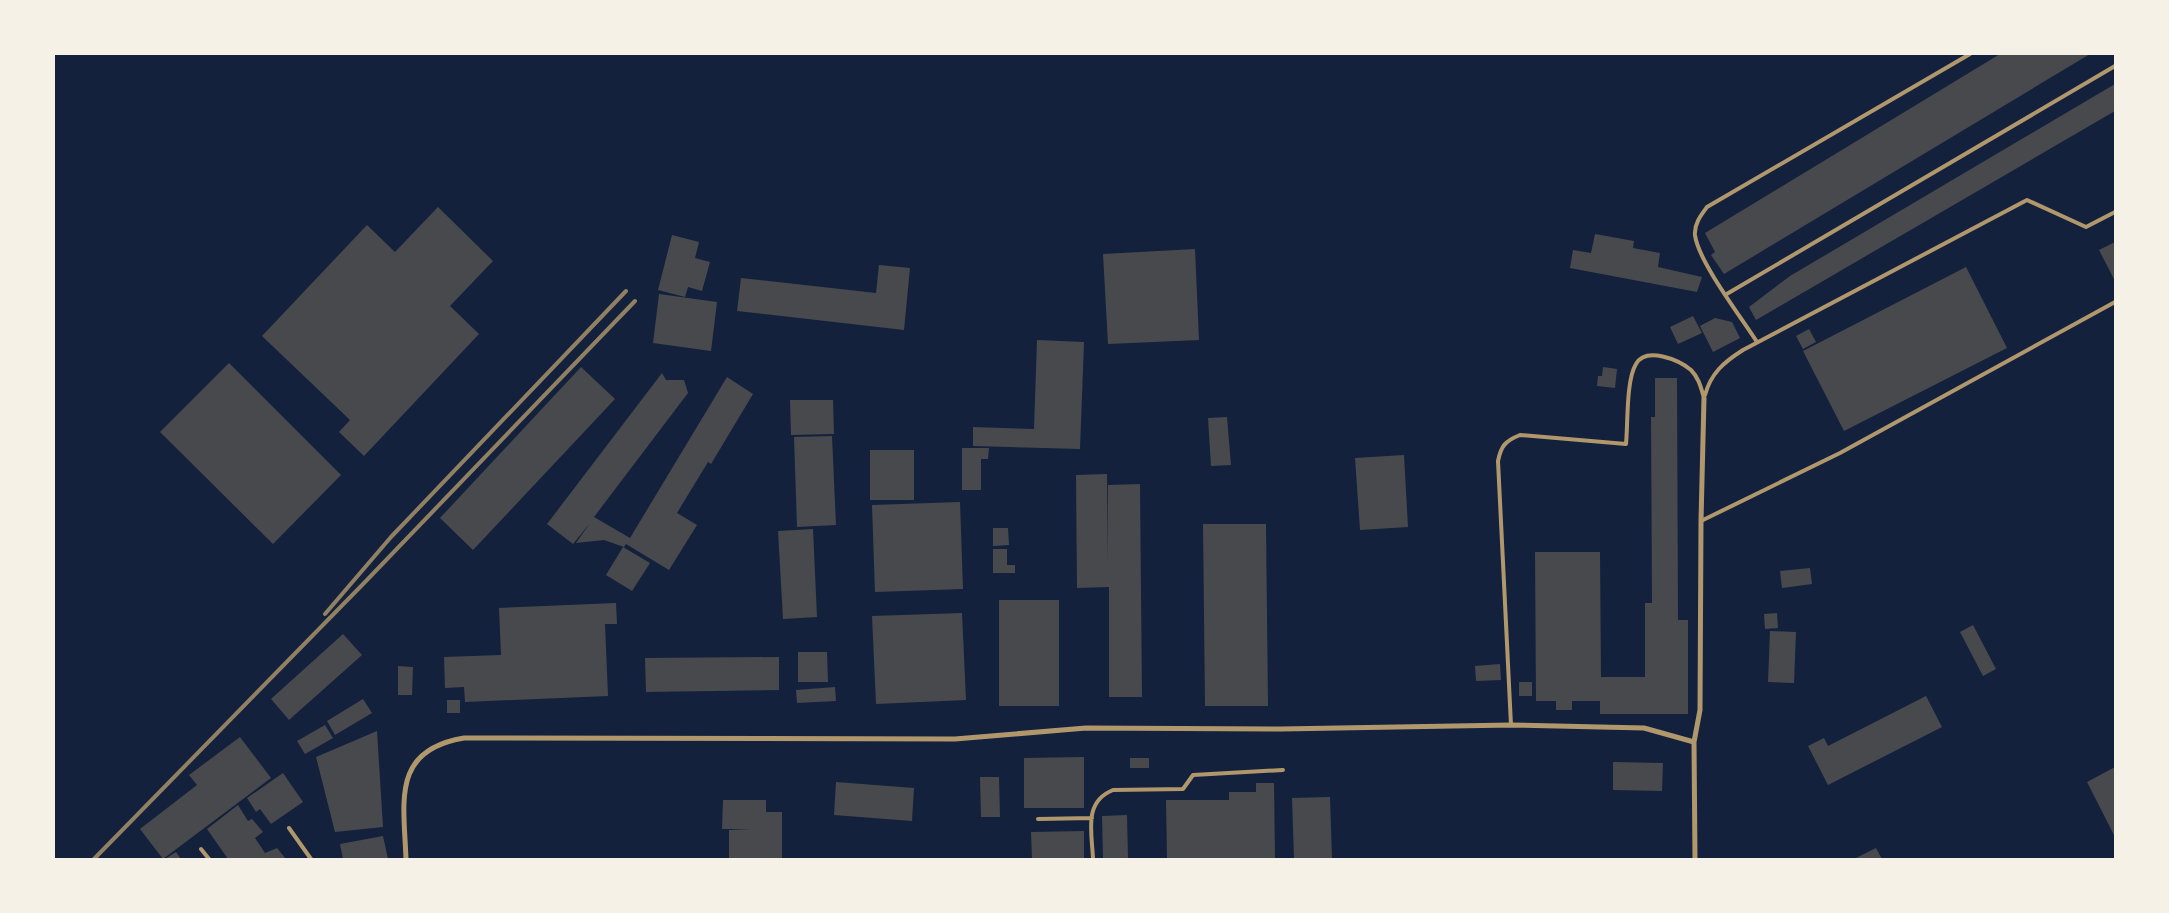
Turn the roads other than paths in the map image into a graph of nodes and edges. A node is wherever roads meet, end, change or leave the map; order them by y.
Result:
1 (1970, 54) edge
2 (2115, 66) edge
3 (2115, 212) edge
4 (1725, 295) junction
5 (2115, 302) edge
6 (1757, 342) junction
7 (1704, 398) junction
8 (1701, 521) junction
9 (1511, 725) junction
10 (1694, 742) junction
11 (1283, 770) dead end
12 (1092, 818) junction
13 (1038, 819) dead end
14 (289, 828) dead end
15 (201, 849) dead end
16 (209, 859) edge
17 (311, 859) edge
18 (406, 859) edge
19 (1093, 859) edge
20 (1695, 859) edge

1 - 4 lane
2 - 4 lane
3 - 6 lane
4 - 6 lane
5 - 8 lane
6 - 7 lane
7 - 8 street
7 - 9 lane
8 - 10 street
9 - 10 street
9 - 18 street
10 - 20 street
11 - 12 lane
12 - 13 lane
12 - 19 lane
14 - 17 lane
15 - 16 lane

